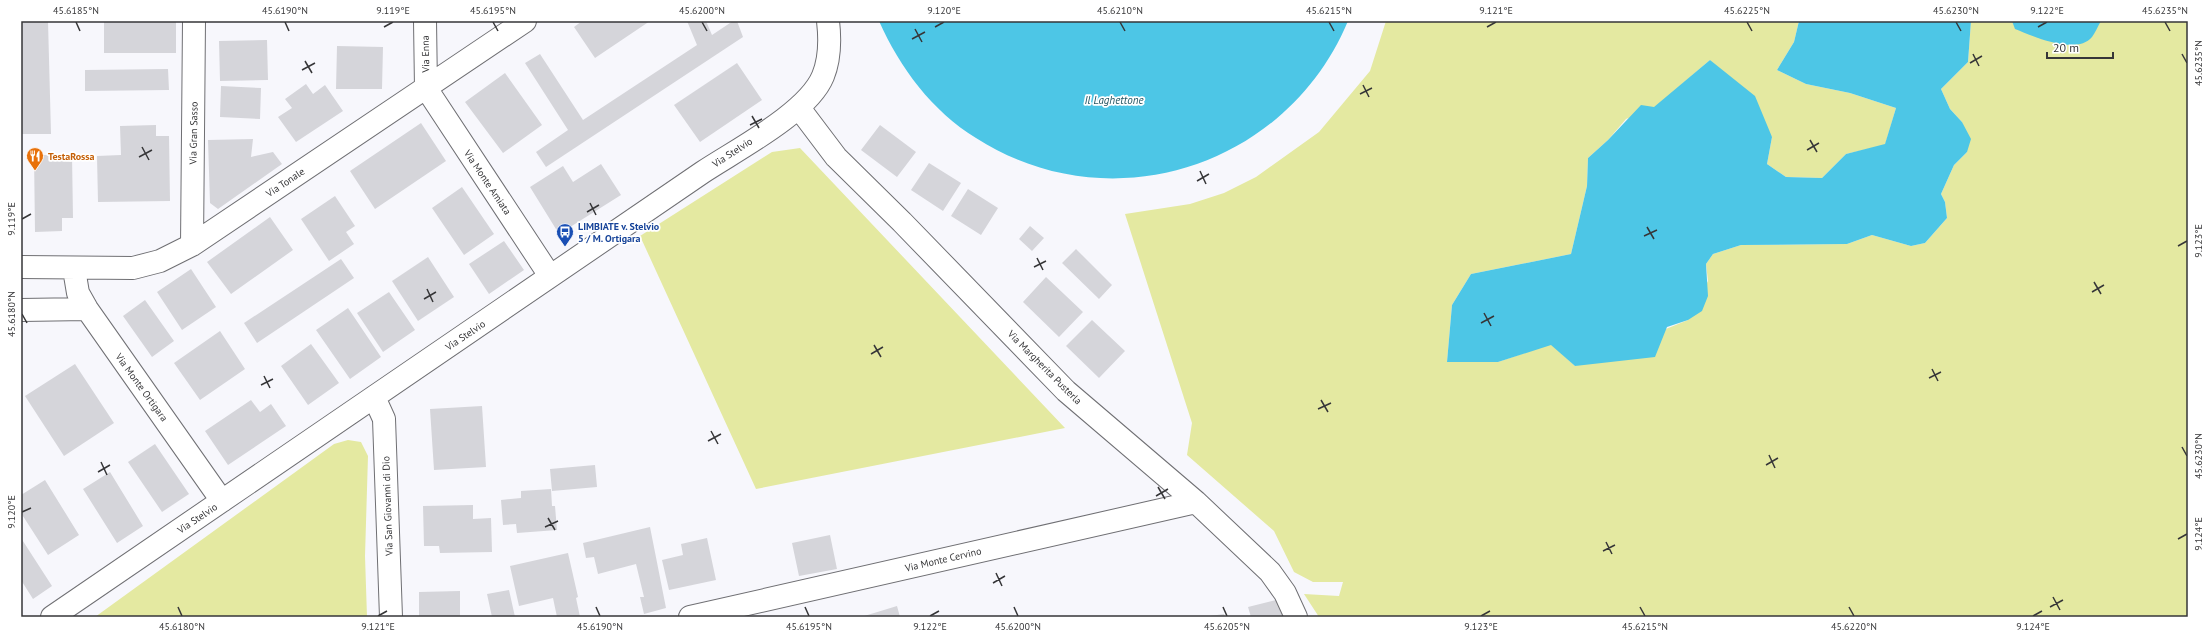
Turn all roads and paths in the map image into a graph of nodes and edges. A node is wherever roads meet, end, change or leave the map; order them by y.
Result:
1 (194, 21) edge
2 (425, 21) edge
3 (524, 21) edge
4 (828, 21) edge
5 (426, 88) junction
6 (799, 108) junction
7 (192, 245) junction
8 (21, 267) edge
9 (74, 269) junction
10 (550, 276) junction
11 (87, 309) junction
12 (21, 310) edge
13 (374, 397) junction
14 (222, 501) junction
15 (1196, 502) junction
16 (52, 617) edge
17 (390, 617) edge
18 (690, 617) edge
19 (1296, 617) edge

1 - 7 street, Via Gran Sasso
2 - 5 street, Via Enna
3 - 5 street, Via Tonale
4 - 6 street, Via Stelvio
5 - 7 street, Via Tonale
5 - 10 street, Via Monte Amiata
6 - 10 street, Via Stelvio
6 - 15 street, Via Margherita Pusterla
7 - 9 street, Via Tonale
8 - 9 street, Via Tonale
9 - 11 street, Via Monte Ortigara
10 - 13 street, Via Stelvio
11 - 12 street
11 - 14 street, Via Monte Ortigara
13 - 14 street, Via Stelvio
13 - 17 street, Via San Giovanni di Dio
14 - 16 street, Via Stelvio
15 - 18 street, Via Monte Cervino
15 - 19 street, Via Margherita Pusterla

